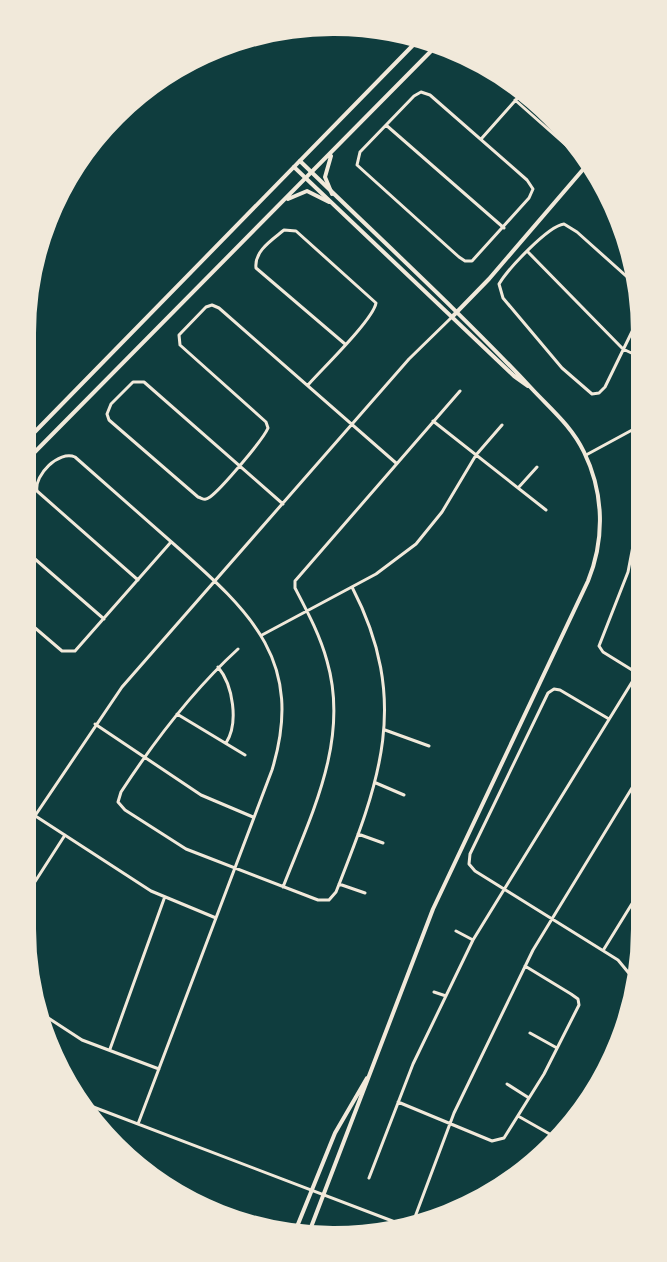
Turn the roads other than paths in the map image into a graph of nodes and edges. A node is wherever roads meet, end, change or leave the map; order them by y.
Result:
1 (413, 45) edge
2 (432, 51) edge
3 (518, 97) edge
4 (515, 100) junction
5 (386, 124) junction
6 (481, 140) junction
7 (566, 145) edge
8 (334, 150) junction
9 (300, 161) junction
10 (294, 167) junction
11 (584, 169) edge
12 (311, 173) junction
13 (306, 179) junction
14 (332, 194) junction
15 (329, 202) junction
16 (281, 204) junction
17 (504, 228) junction
18 (528, 252) junction
19 (627, 278) edge
20 (457, 312) junction
21 (452, 317) junction
22 (633, 329) edge
23 (345, 344) junction
24 (623, 349) junction
25 (633, 354) edge
26 (308, 385) junction
27 (533, 390) junction
28 (460, 391) dead end
29 (433, 421) junction
30 (353, 424) junction
31 (502, 425) dead end
32 (633, 430) edge
33 (34, 433) edge
34 (34, 453) edge
35 (476, 455) junction
36 (586, 455) junction
37 (396, 463) junction
38 (239, 465) junction
39 (537, 467) dead end
40 (518, 488) junction
41 (283, 504) junction
42 (546, 510) dead end
43 (171, 542) junction
44 (633, 546) edge
45 (34, 558) edge
46 (138, 580) junction
47 (215, 581) junction
48 (352, 587) junction
49 (307, 612) junction
50 (104, 619) junction
51 (34, 626) edge
52 (262, 635) junction
53 (238, 649) dead end
54 (218, 667) junction
55 (633, 671) edge
56 (633, 680) edge
57 (177, 714) junction
58 (609, 719) junction
59 (95, 724) junction
60 (385, 730) junction
61 (226, 743) junction
62 (429, 746) dead end
63 (245, 755) dead end
64 (144, 757) junction
65 (376, 783) junction
66 (633, 786) edge
67 (404, 795) dead end
68 (35, 815) joint
69 (254, 817) junction
70 (358, 834) junction
71 (65, 835) junction
72 (383, 843) dead end
73 (235, 868) junction
74 (34, 883) edge
75 (339, 884) junction
76 (283, 887) junction
77 (504, 889) junction
78 (365, 893) dead end
79 (164, 899) junction
80 (633, 902) edge
81 (216, 918) junction
82 (551, 919) junction
83 (456, 931) dead end
84 (473, 940) junction
85 (603, 951) junction
86 (525, 966) junction
87 (629, 973) edge
88 (434, 992) dead end
89 (446, 996) junction
90 (48, 1018) edge
91 (530, 1033) dead end
92 (557, 1048) junction
93 (110, 1049) junction
94 (159, 1069) junction
95 (372, 1070) junction
96 (507, 1084) dead end
97 (529, 1098) junction
98 (398, 1102) junction
99 (93, 1107) edge
100 (518, 1116) junction
101 (450, 1122) junction
102 (138, 1124) junction
103 (551, 1134) edge
104 (369, 1178) dead end
105 (313, 1190) junction
106 (325, 1195) junction
107 (415, 1217) edge
108 (394, 1221) edge
109 (298, 1225) edge
110 (312, 1227) edge

1 - 9 main road
2 - 8 main road
3 - 4 street
4 - 6 street
4 - 7 street
5 - 6 street
5 - 17 street
5 - 17 street
6 - 17 street
8 - 12 main road
8 - 14 main road
9 - 10 main road
9 - 12 main road
10 - 13 main road
10 - 33 main road
11 - 20 main road
12 - 13 main road
12 - 14 main road
13 - 15 main road
13 - 16 main road
14 - 20 main road
15 - 16 main road
15 - 21 main road
16 - 34 main road
18 - 19 street
18 - 24 street
18 - 24 street
20 - 21 main road
20 - 27 main road
21 - 27 main road
21 - 30 street
22 - 24 street
23 - 23 street
23 - 26 street
24 - 25 street
26 - 30 street
26 - 38 street
27 - 36 main road
28 - 29 street
29 - 35 street
29 - 37 street
30 - 37 street
30 - 41 street
31 - 35 street
32 - 36 street
35 - 40 street
35 - 48 street
36 - 95 main road
37 - 49 street
38 - 38 street
38 - 41 street
39 - 40 street
40 - 42 street
41 - 47 street
43 - 46 street
43 - 46 street
43 - 47 street
44 - 55 street
45 - 50 street
46 - 50 street
47 - 52 street
47 - 59 street
48 - 49 street
48 - 60 street
49 - 52 street
49 - 76 street
50 - 51 street
52 - 69 street
53 - 54 street
54 - 57 street
54 - 61 street
56 - 58 street
57 - 61 street
57 - 64 street
58 - 77 street
58 - 77 street
59 - 64 street
59 - 68 street
60 - 62 street
60 - 65 street
61 - 63 street
64 - 69 street
64 - 73 street
65 - 67 street
65 - 70 street
66 - 82 street
68 - 71 street
69 - 73 street
70 - 72 street
70 - 75 street
71 - 74 street
71 - 79 street
73 - 76 street
73 - 81 street
75 - 76 street
75 - 78 street
77 - 82 street
77 - 84 street
79 - 81 street
79 - 93 street
80 - 85 street
81 - 94 street
82 - 85 street
82 - 86 street
83 - 84 street
84 - 89 street
85 - 87 street
86 - 92 street
86 - 101 street
88 - 89 street
89 - 98 street
90 - 93 street
91 - 92 street
92 - 97 street
93 - 94 street
94 - 102 street
95 - 105 main road
95 - 106 main road
96 - 97 street
97 - 100 street
98 - 101 street
98 - 104 street
99 - 102 street
100 - 101 street
100 - 103 street
101 - 107 street
102 - 105 street
105 - 106 street
105 - 109 main road
106 - 108 street
106 - 110 main road

